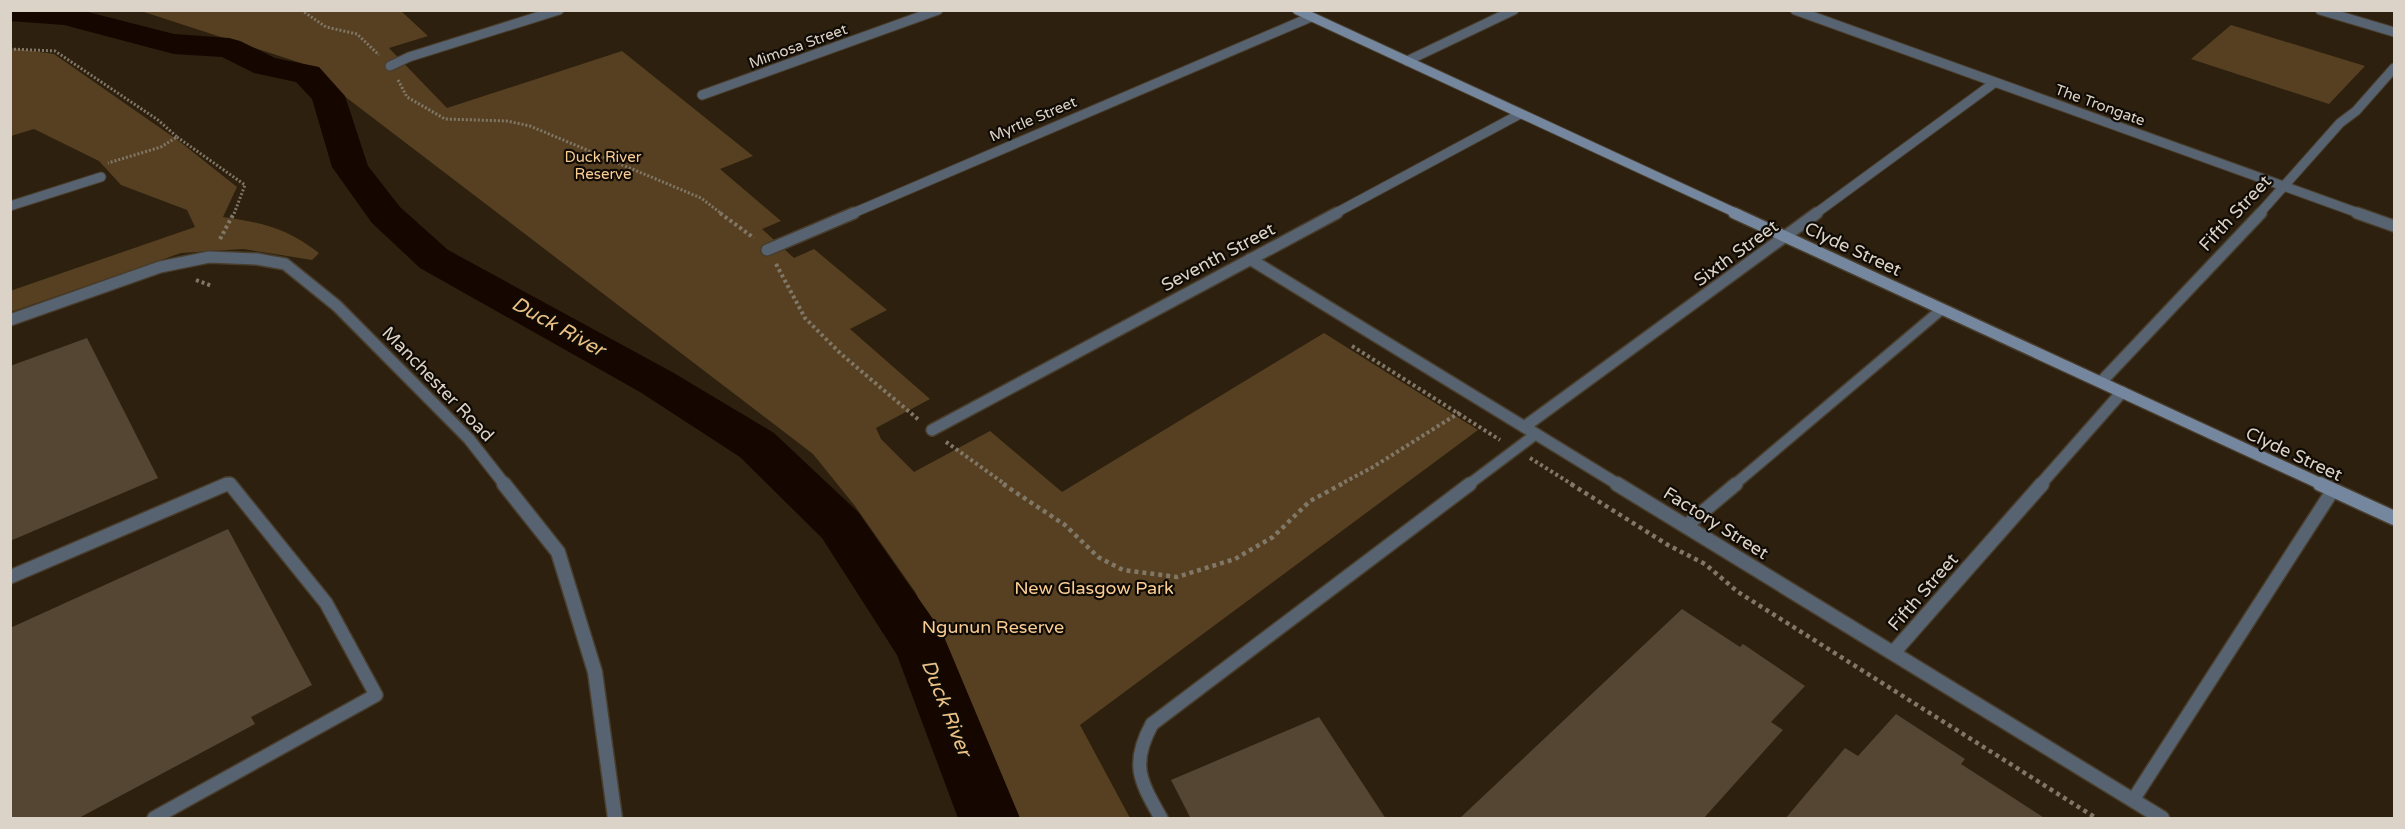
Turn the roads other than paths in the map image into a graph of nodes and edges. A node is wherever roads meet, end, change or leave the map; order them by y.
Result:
1 (559, 10) edge
2 (938, 10) edge
3 (1298, 10) edge
4 (1514, 10) edge
5 (1795, 10) edge
6 (2320, 10) edge
7 (1311, 17) junction
8 (2394, 32) edge
9 (1407, 61) junction
10 (390, 66) road end
11 (2394, 68) edge
12 (1994, 83) junction
13 (702, 95) dead end
14 (1520, 114) junction
15 (101, 177) road end
16 (2285, 187) junction
17 (10, 206) edge
18 (2394, 226) edge
19 (1786, 237) junction
20 (767, 250) road end
21 (1250, 259) junction
22 (1942, 309) junction
23 (10, 320) edge
24 (2101, 382) junction
25 (2122, 392) junction
26 (932, 430) road end
27 (1530, 430) junction
28 (2333, 490) junction
29 (2394, 518) edge
30 (1686, 526) junction
31 (10, 577) edge
32 (1893, 653) junction
33 (2133, 800) junction
34 (154, 819) edge
35 (615, 819) edge
36 (1161, 819) edge
37 (2162, 819) edge

1 - 10 street
2 - 13 street, Mimosa Street
3 - 7 main road, Clyde Street
4 - 9 street
5 - 12 street, The Trongate
6 - 8 street
7 - 9 main road, Clyde Street
7 - 20 street, Myrtle Street
9 - 14 main road, Clyde Street
11 - 16 street, Fifth Street
12 - 16 street, The Trongate
12 - 19 street, Sixth Street
14 - 19 main road, Clyde Street
14 - 21 street, Seventh Street
15 - 17 street
16 - 18 street, The Trongate
16 - 24 street, Fifth Street
19 - 22 main road, Clyde Street
19 - 27 street, Sixth Street
21 - 26 street, Seventh Street
21 - 27 street, Factory Street
22 - 24 main road, Clyde Street
22 - 30 lane
23 - 35 street, Manchester Road
24 - 25 main road, Clyde Street
25 - 28 main road, Clyde Street
25 - 32 street, Fifth Street
27 - 30 street, Factory Street
27 - 36 lane
28 - 29 main road, Clyde Street
28 - 33 lane
30 - 32 street, Factory Street
31 - 34 lane
32 - 33 street, Factory Street
33 - 37 street, Factory Street

